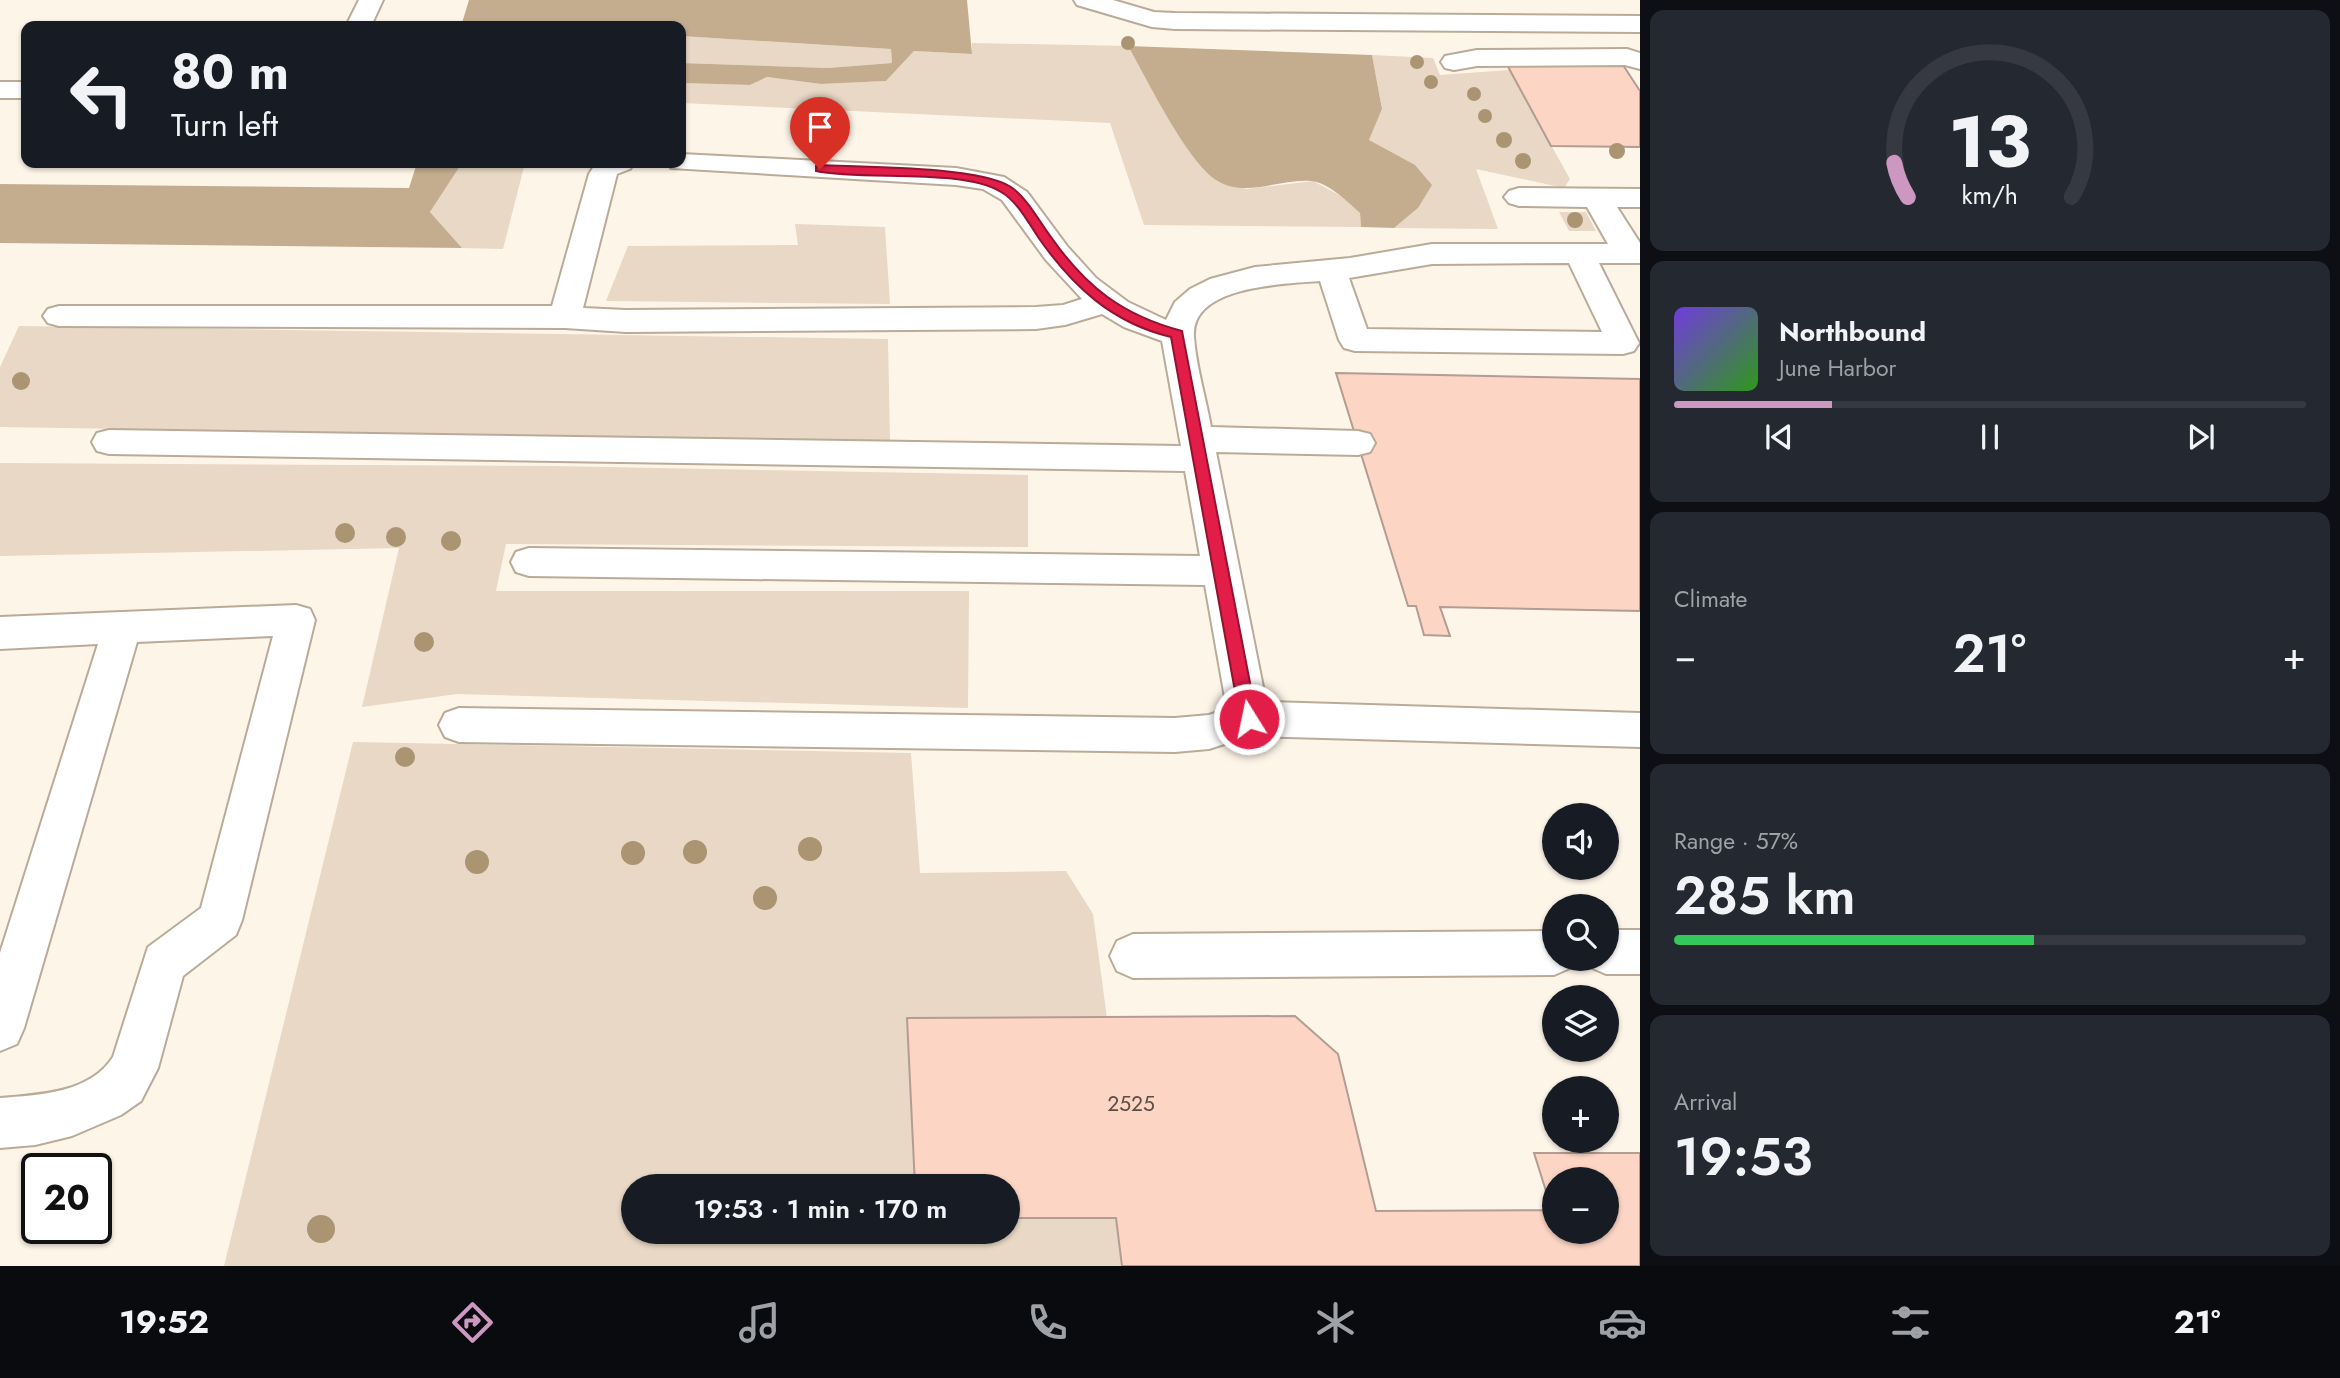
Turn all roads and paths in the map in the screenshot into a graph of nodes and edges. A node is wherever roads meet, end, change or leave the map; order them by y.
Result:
1 (370, 0) edge
2 (1086, 0) edge
3 (1507, 0) edge
4 (361, 21) edge
5 (1520, 23) junction
6 (1640, 24) edge
7 (1640, 61) edge
8 (1454, 62) dead end
9 (0, 90) edge
10 (21, 90) edge
11 (686, 162) edge
12 (607, 168) edge
13 (1520, 197) dead end
14 (1597, 198) junction
15 (1640, 198) edge
16 (1579, 253) junction
17 (1634, 253) edge
18 (1331, 269) junction
19 (1103, 303) junction
20 (58, 316) dead end
21 (565, 317) junction
22 (1177, 334) junction
23 (109, 442) dead end
24 (1358, 443) dead end
25 (1198, 449) junction
26 (529, 562) dead end
27 (1221, 570) junction
28 (122, 628) junction
29 (0, 633) edge
30 (1249, 719) junction
31 (459, 725) dead end
32 (1640, 730) edge
33 (1640, 952) edge
34 (1542, 953) edge
35 (1619, 953) edge
36 (1133, 956) dead end
37 (0, 1028) edge
38 (0, 1123) edge

1 - 4 lane
2 - 5 lane
3 - 5 lane
5 - 6 lane
7 - 8 lane
9 - 10 lane
11 - 19 lane
12 - 21 lane
13 - 14 lane
14 - 15 lane
14 - 17 lane
16 - 17 lane
16 - 18 lane
16 - 18 lane
18 - 22 lane
19 - 21 lane
19 - 22 lane
20 - 21 lane
22 - 25 lane
23 - 25 lane
24 - 25 lane
25 - 27 lane
26 - 27 lane
27 - 30 lane
28 - 29 lane
28 - 37 lane
28 - 38 lane
30 - 31 lane
30 - 32 lane
33 - 35 lane
34 - 36 lane

